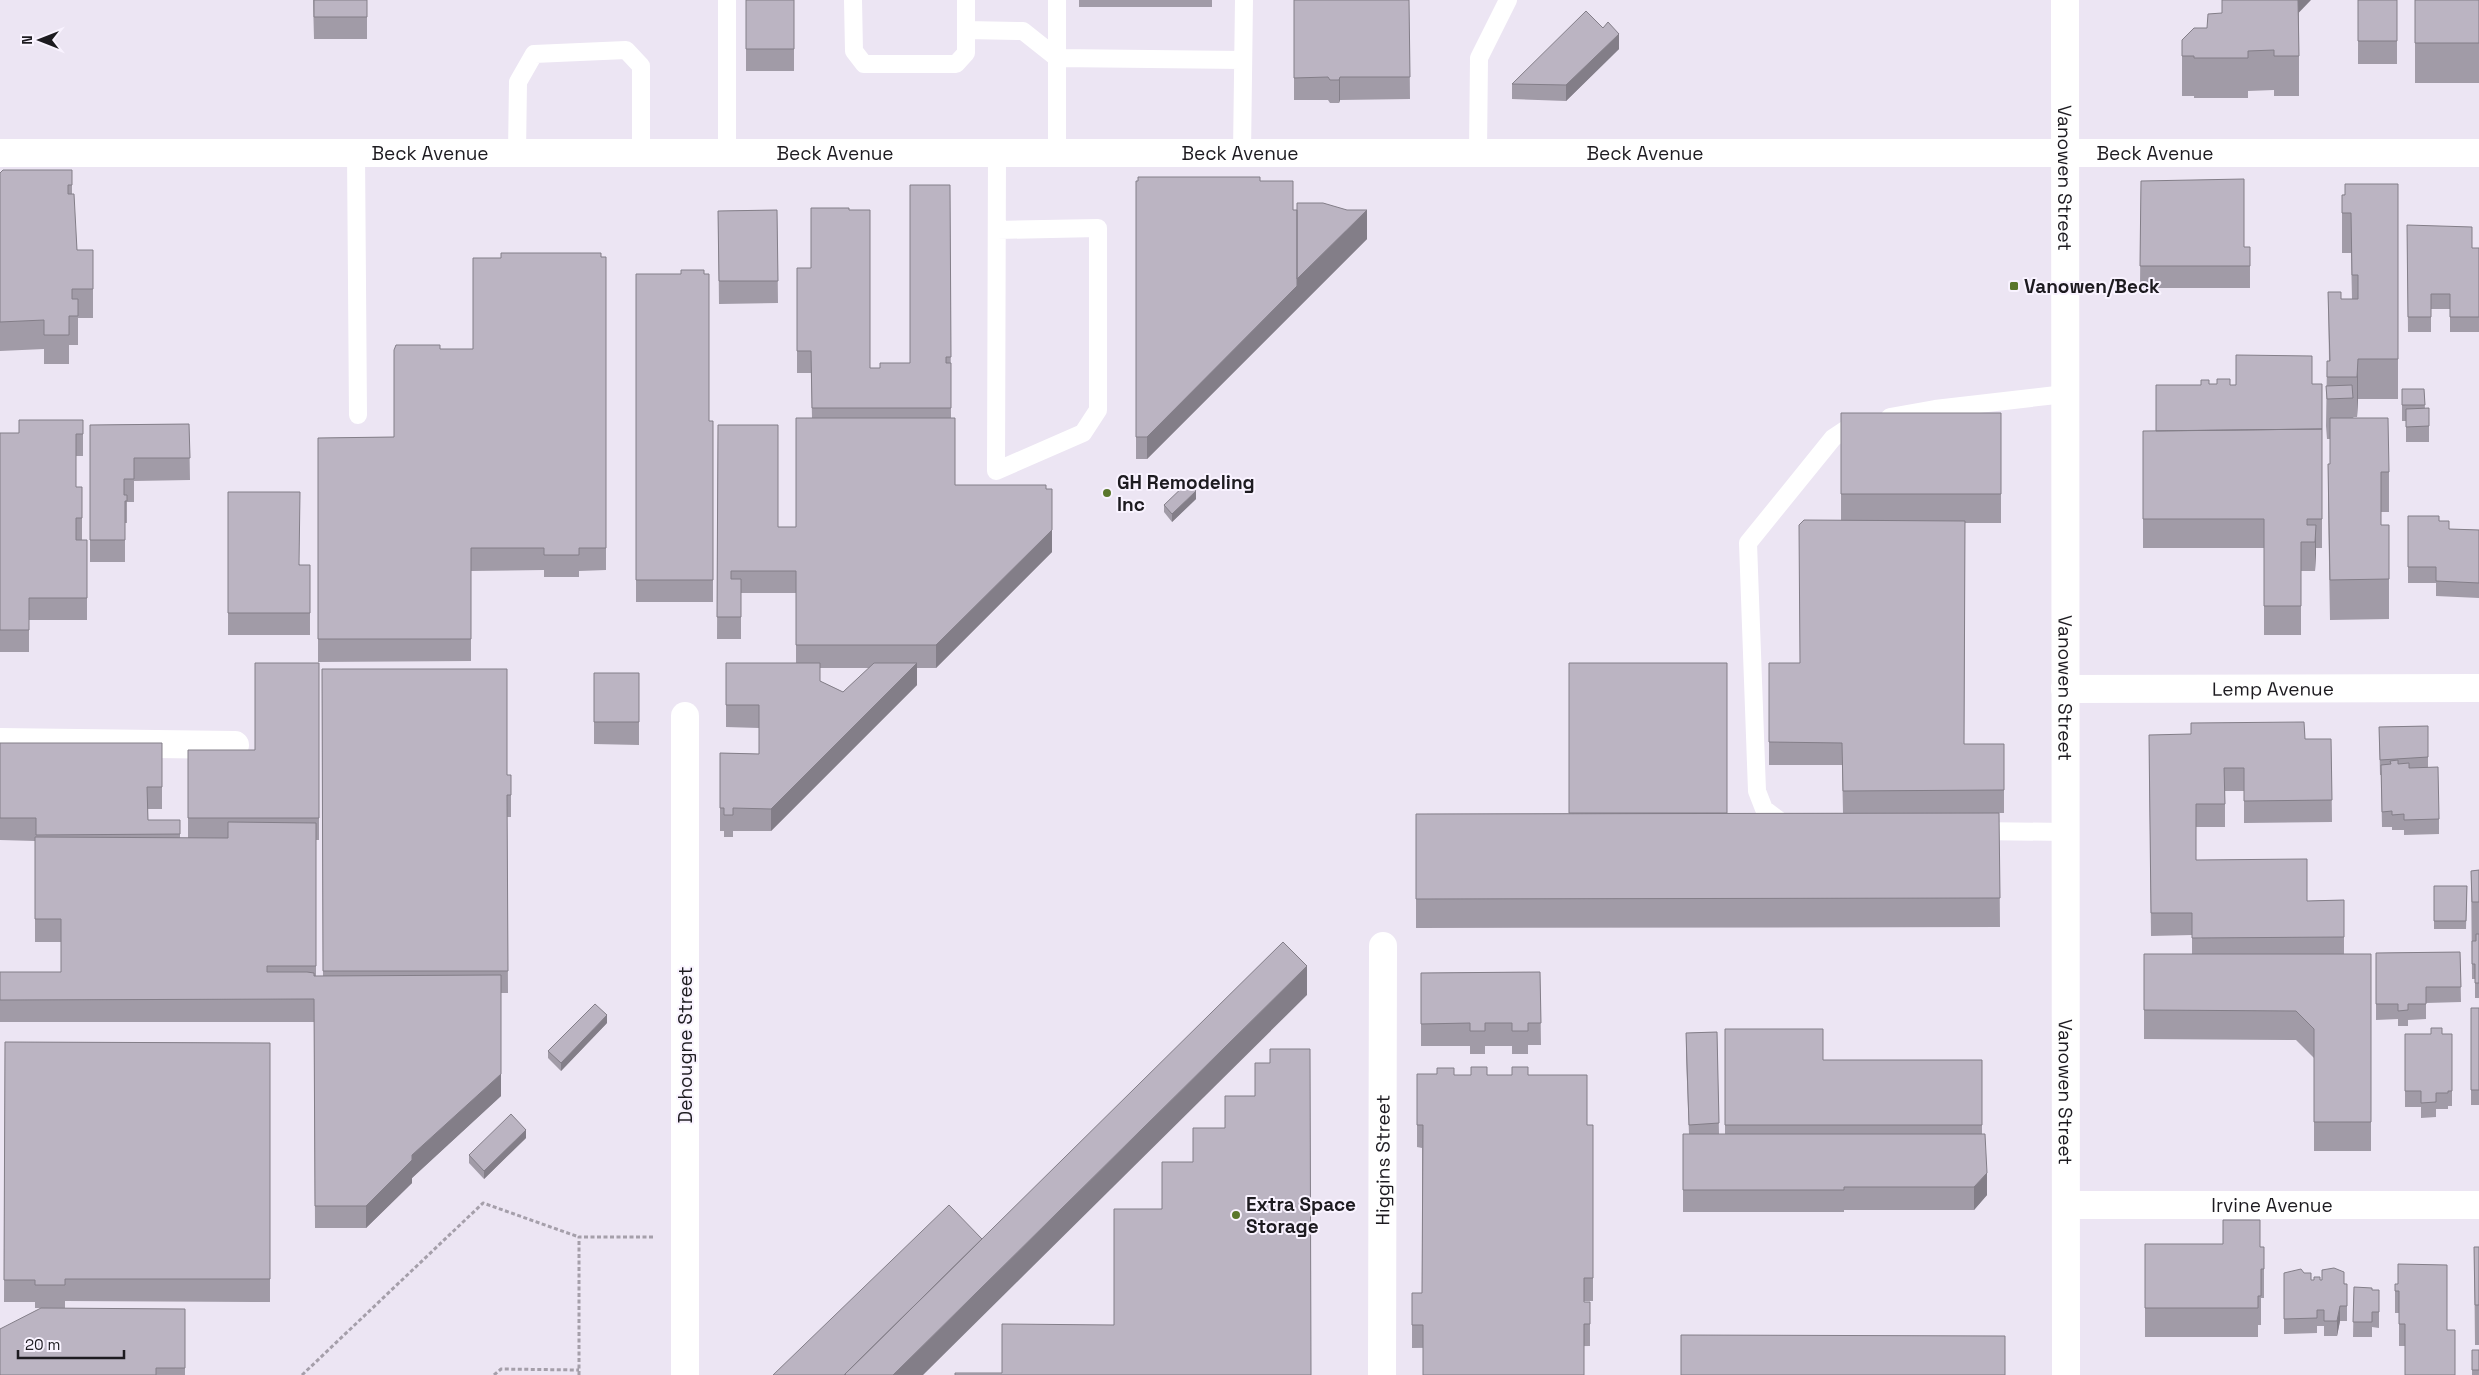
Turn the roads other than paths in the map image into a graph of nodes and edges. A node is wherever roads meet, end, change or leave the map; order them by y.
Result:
1 (726, 0) edge
2 (853, 0) edge
3 (966, 0) edge
4 (1057, 0) edge
5 (1244, 0) edge
6 (1508, 0) edge
7 (2065, 0) edge
8 (966, 30) junction
9 (1057, 58) junction
10 (1243, 60) junction
11 (1478, 152) junction
12 (2066, 152) junction
13 (0, 153) edge
14 (1242, 153) junction
15 (2479, 153) edge
16 (356, 154) junction
17 (517, 154) junction
18 (641, 154) junction
19 (727, 154) junction
20 (997, 154) junction
21 (1057, 154) junction
22 (997, 230) junction
23 (2065, 394) junction
24 (358, 415) dead end
25 (2479, 688) edge
26 (2065, 689) junction
27 (685, 716) dead end
28 (0, 742) edge
29 (235, 745) dead end
30 (1802, 830) edge
31 (1958, 831) edge
32 (2066, 832) junction
33 (1383, 946) dead end
34 (2066, 1205) junction
35 (2479, 1205) edge
36 (686, 1375) edge
37 (1382, 1375) edge
38 (2066, 1375) edge

1 - 19 lane
2 - 8 lane
3 - 8 lane
4 - 9 lane
5 - 10 lane
6 - 11 lane
7 - 12 street, Vanowen Street
8 - 9 lane
9 - 10 lane
9 - 21 lane
10 - 14 lane
11 - 12 street, Beck Avenue
11 - 14 street, Beck Avenue
12 - 15 street, Beck Avenue
12 - 23 street, Vanowen Street
13 - 16 street, Beck Avenue
14 - 21 street, Beck Avenue
16 - 17 street, Beck Avenue
16 - 24 lane
17 - 18 street, Beck Avenue
17 - 18 lane
18 - 19 street, Beck Avenue
19 - 20 street, Beck Avenue
20 - 21 street, Beck Avenue
20 - 22 lane
22 - 22 lane
23 - 26 street, Vanowen Street
23 - 30 lane
25 - 26 street, Lemp Avenue
26 - 32 street, Vanowen Street
27 - 36 street, Dehougne Street
28 - 29 street
31 - 32 lane
32 - 34 street, Vanowen Street
33 - 37 street, Higgins Street
34 - 35 street, Irvine Avenue
34 - 38 street, Vanowen Street

